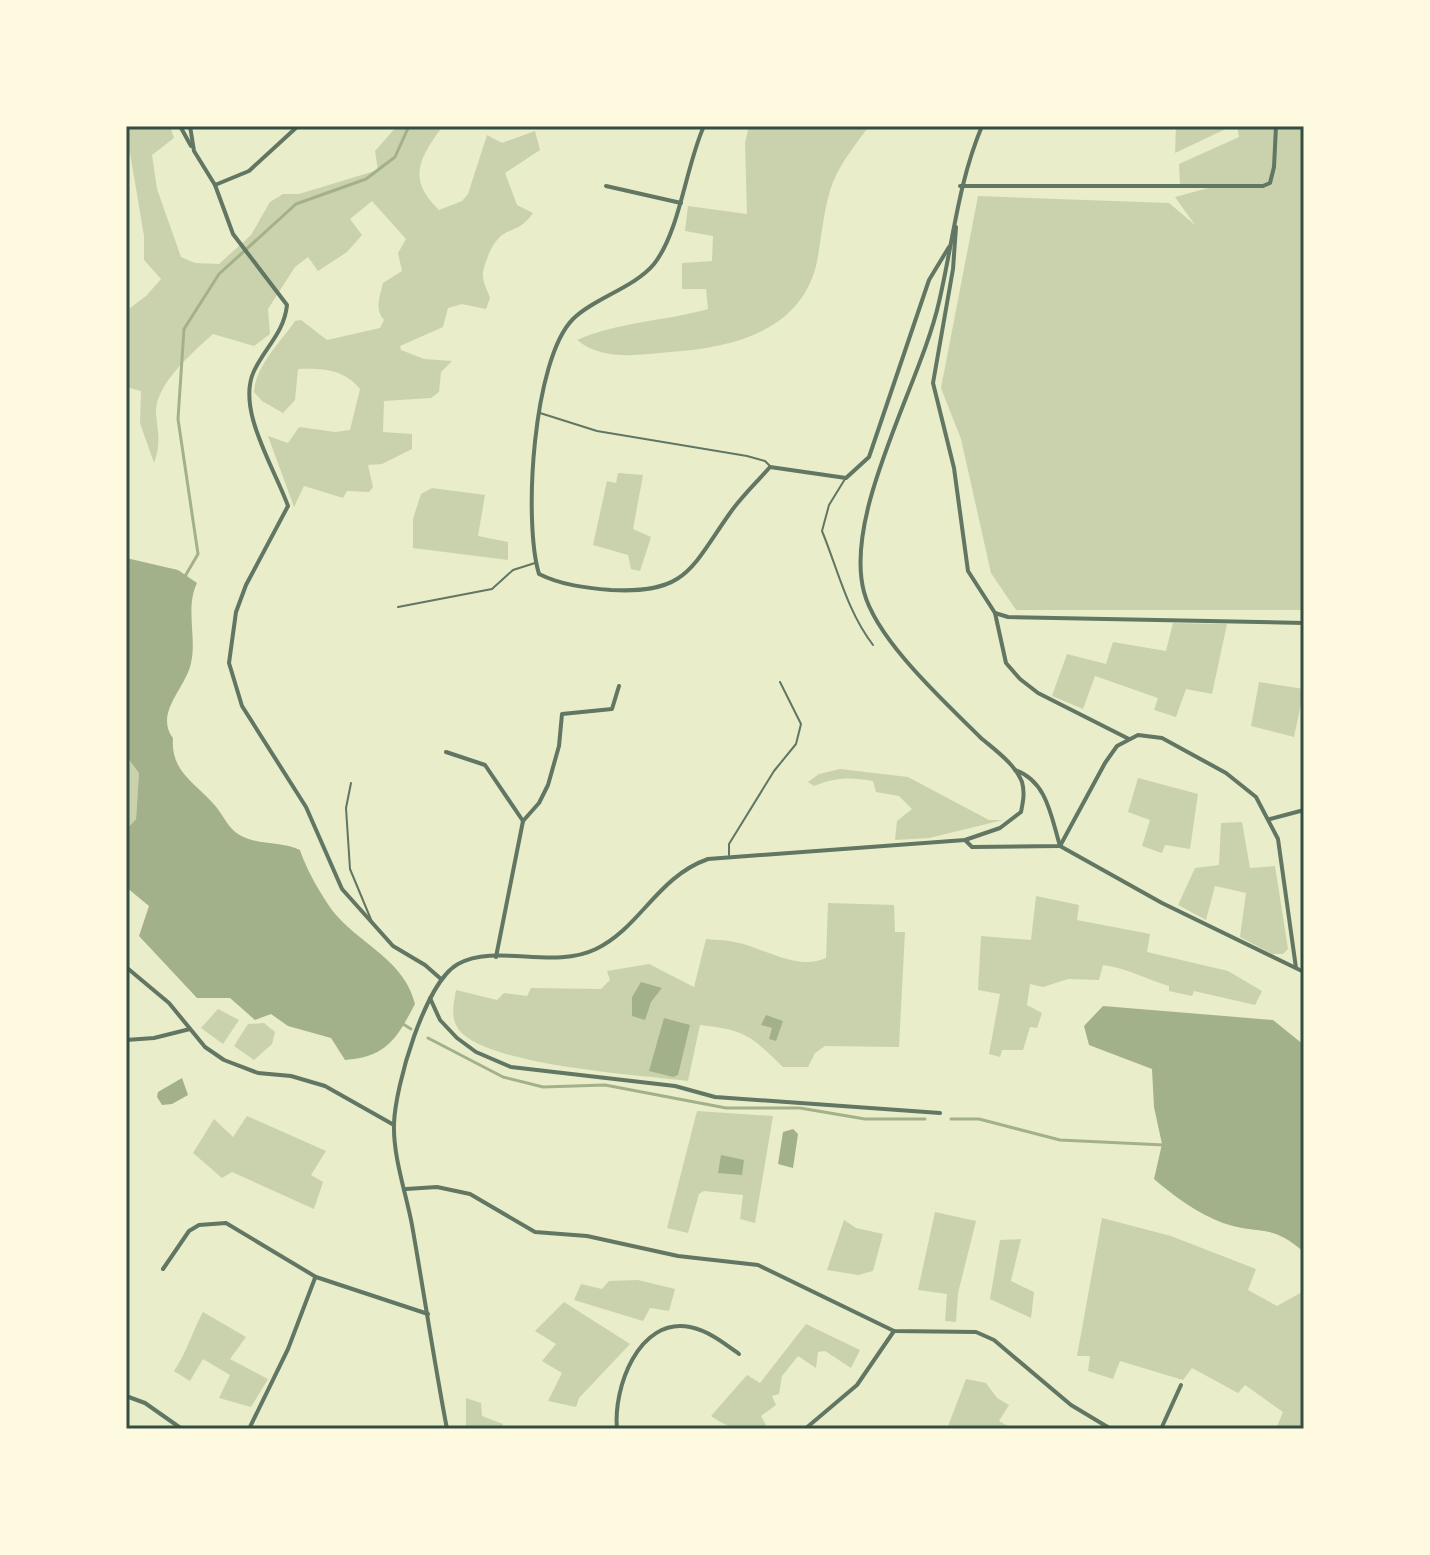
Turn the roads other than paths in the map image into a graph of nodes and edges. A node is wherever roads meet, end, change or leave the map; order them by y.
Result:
1 (180, 126) edge
2 (190, 126) edge
3 (298, 126) edge
4 (704, 126) edge
5 (982, 126) edge
6 (1276, 126) edge
7 (194, 151) junction
8 (215, 185) junction
9 (606, 186) dead end
10 (960, 186) junction
11 (681, 203) junction
12 (957, 209) junction
13 (949, 247) junction
14 (538, 412) junction
15 (770, 467) junction
16 (846, 478) junction
17 (536, 563) junction
18 (398, 607) dead end
19 (995, 613) junction
20 (1304, 623) edge
21 (873, 645) dead end
22 (780, 682) dead end
23 (619, 686) dead end
24 (1129, 739) junction
25 (446, 752) dead end
26 (1015, 770) junction
27 (351, 783) dead end
28 (1304, 810) edge
29 (1270, 819) junction
30 (523, 821) junction
31 (965, 840) junction
32 (1060, 846) junction
33 (729, 857) junction
34 (373, 923) junction
35 (496, 957) junction
36 (126, 967) edge
37 (1296, 968) junction
38 (1304, 972) edge
39 (441, 979) junction
40 (430, 998) junction
41 (191, 1029) junction
42 (126, 1040) edge
43 (940, 1113) dead end
44 (394, 1125) junction
45 (406, 1189) junction
46 (163, 1269) dead end
47 (316, 1277) junction
48 (428, 1314) junction
49 (894, 1331) junction
50 (739, 1354) dead end
51 (1181, 1385) dead end
52 (126, 1396) edge
53 (182, 1429) edge
54 (249, 1429) edge
55 (447, 1429) edge
56 (617, 1429) edge
57 (805, 1429) edge
58 (1111, 1429) edge
59 (1161, 1429) edge

1 - 7 street
2 - 7 street
3 - 8 street
4 - 11 street
5 - 10 street
6 - 10 street
7 - 8 street
8 - 34 street
9 - 11 street
10 - 12 street
11 - 14 street
12 - 13 street
12 - 19 street
13 - 16 street
13 - 26 street
14 - 15 lane
14 - 17 street
15 - 16 street
15 - 17 street
16 - 21 lane
17 - 18 lane
19 - 20 street
19 - 24 street
22 - 33 lane
23 - 30 street
24 - 29 street
24 - 32 street
25 - 30 street
26 - 31 street
26 - 32 street
27 - 34 lane
28 - 29 street
29 - 37 street
30 - 35 street
31 - 32 street
31 - 33 street
32 - 37 street
33 - 35 street
34 - 39 street
35 - 39 street
36 - 41 street
37 - 38 street
39 - 40 street
40 - 43 street
40 - 44 street
41 - 42 street
41 - 44 street
44 - 45 street
45 - 48 street
45 - 49 street
46 - 47 street
47 - 48 street
47 - 54 street
48 - 55 street
49 - 57 street
49 - 58 street
50 - 56 street
51 - 59 street
52 - 53 street

